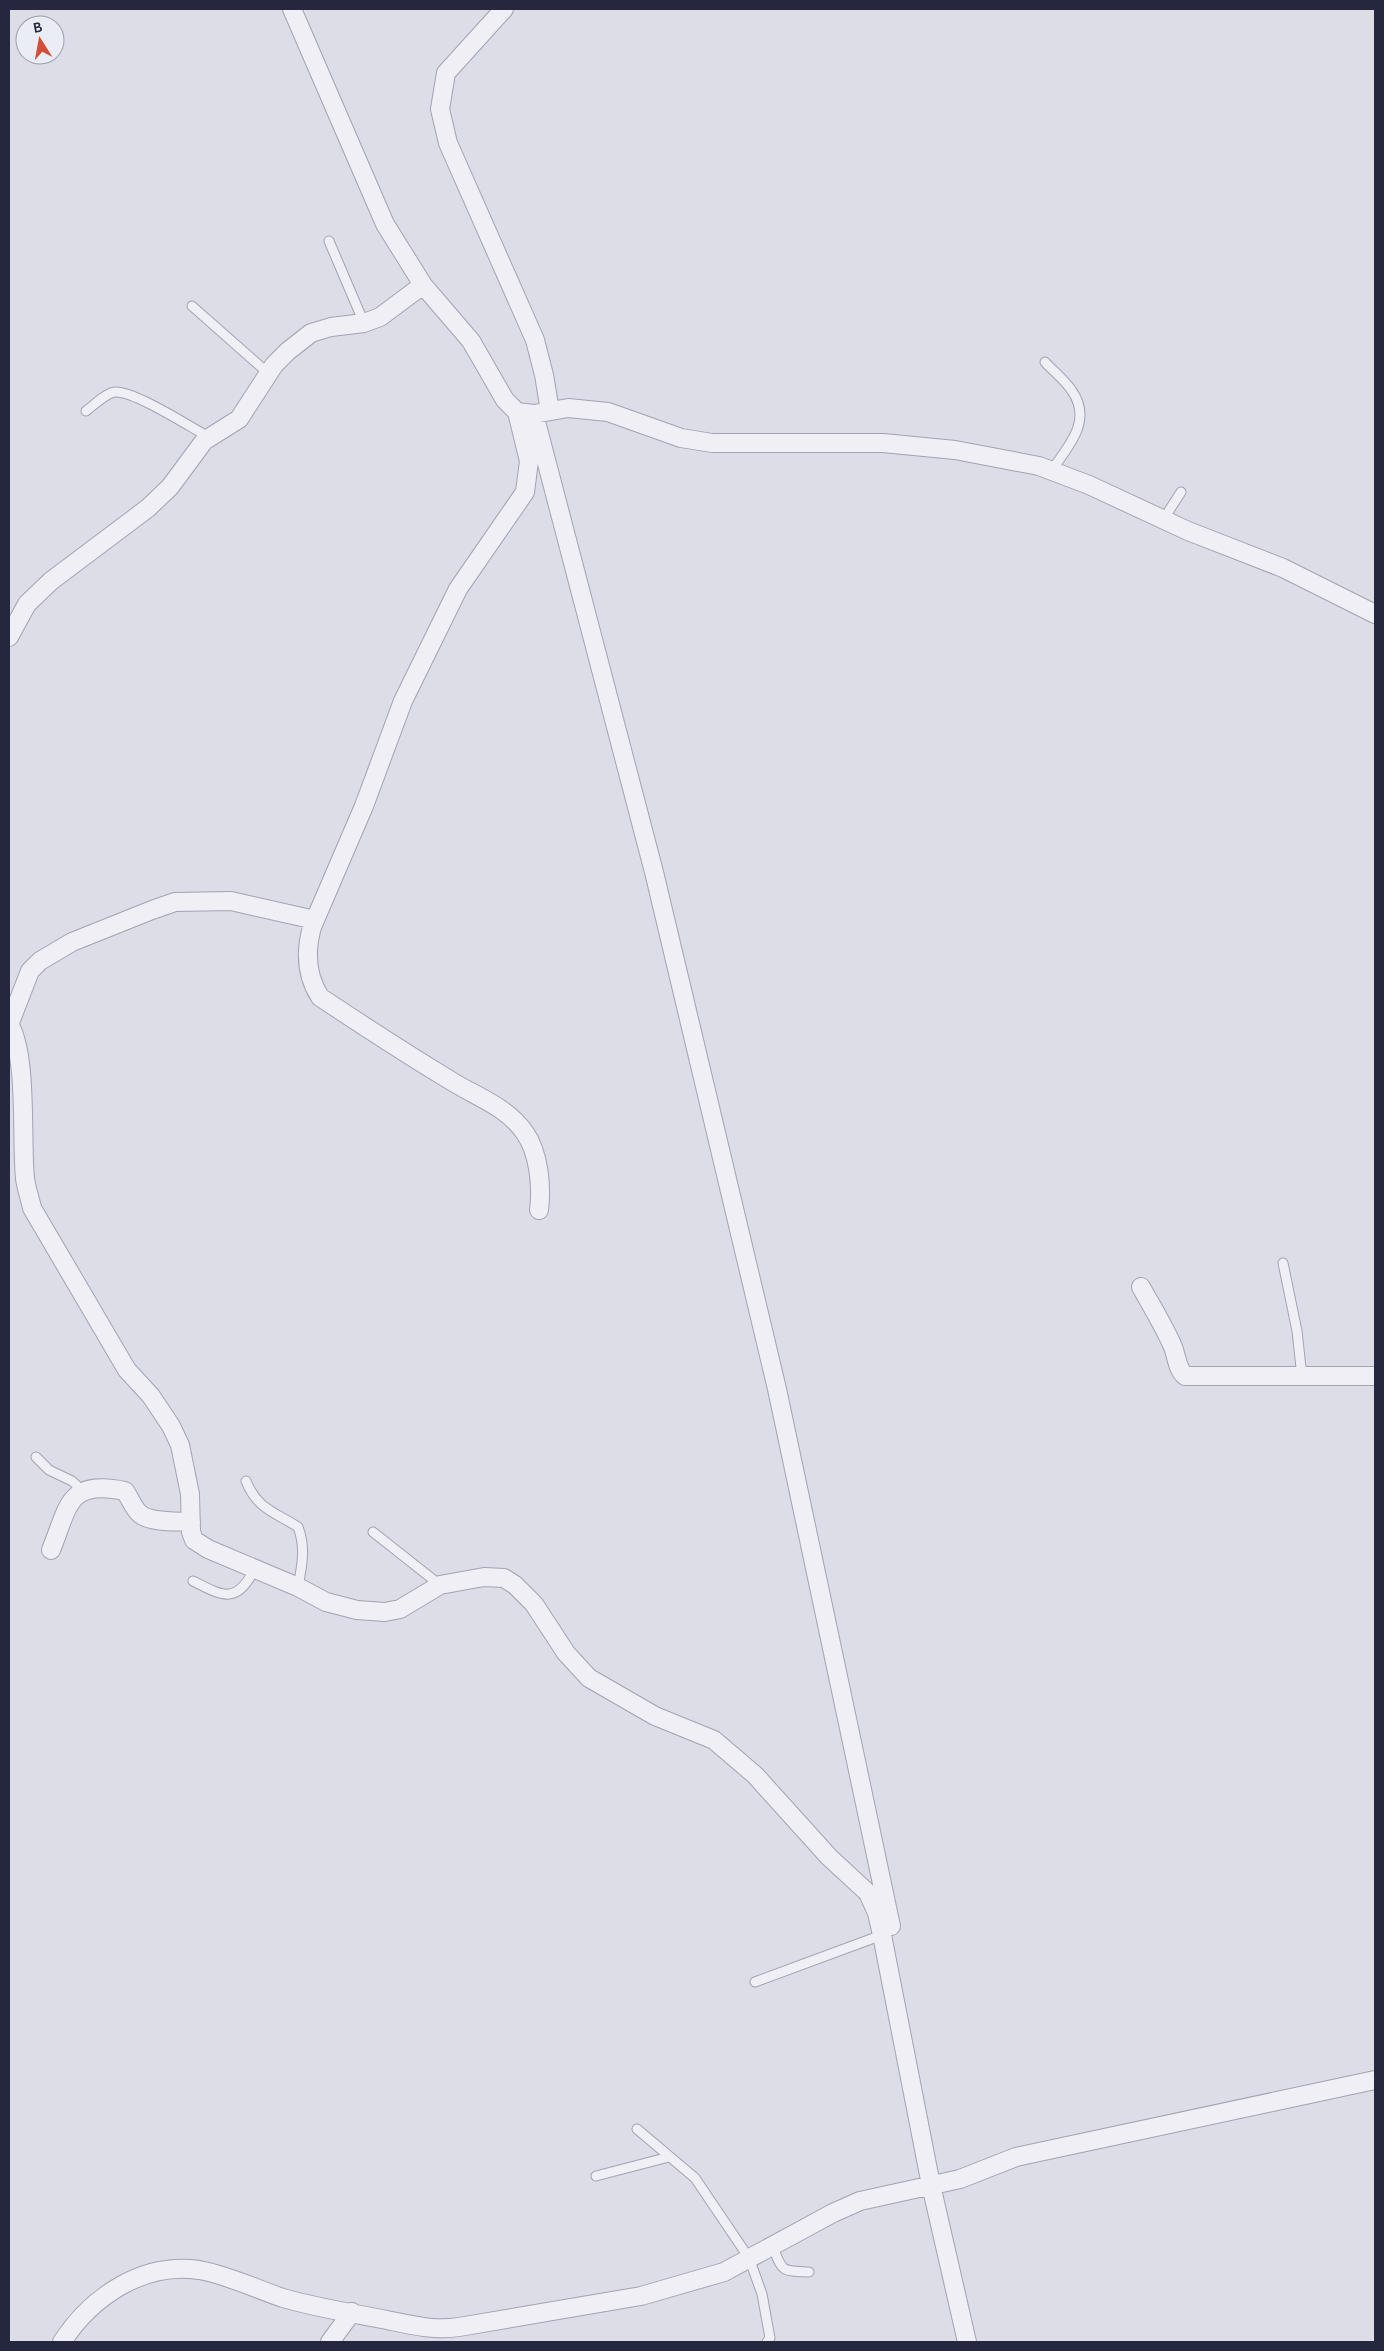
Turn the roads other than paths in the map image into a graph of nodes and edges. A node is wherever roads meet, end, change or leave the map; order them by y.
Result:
1 (292, 9) edge
2 (504, 9) edge
3 (329, 241) dead end
4 (424, 285) junction
5 (192, 306) dead end
6 (364, 323) junction
7 (1045, 362) dead end
8 (268, 374) junction
9 (86, 411) dead end
10 (534, 412) junction
11 (209, 437) junction
12 (1051, 471) junction
13 (1181, 492) dead end
14 (1163, 520) junction
15 (1375, 614) edge
16 (9, 637) edge
17 (315, 920) junction
18 (9, 1025) edge
19 (539, 1210) dead end
20 (1283, 1263) dead end
21 (1141, 1287) dead end
22 (1375, 1376) edge
23 (1302, 1378) junction
24 (36, 1457) dead end
25 (246, 1481) dead end
26 (82, 1490) junction
27 (191, 1522) junction
28 (373, 1532) dead end
29 (50, 1550) dead end
30 (254, 1570) junction
31 (193, 1582) dead end
32 (440, 1585) junction
33 (298, 1587) junction
34 (882, 1935) junction
35 (755, 1982) dead end
36 (1375, 2080) edge
37 (637, 2128) dead end
38 (669, 2157) junction
39 (596, 2176) dead end
40 (937, 2184) junction
41 (772, 2246) junction
42 (749, 2258) junction
43 (809, 2272) dead end
44 (352, 2312) junction
45 (62, 2342) edge
46 (330, 2342) edge
47 (767, 2342) edge
48 (967, 2342) edge

1 - 4 street
2 - 10 street
3 - 6 lane
4 - 6 street
4 - 10 street
5 - 8 lane
6 - 8 street
7 - 12 lane
8 - 11 street
9 - 11 lane
10 - 12 street
10 - 17 street
10 - 40 street
11 - 16 street
12 - 14 street
13 - 14 lane
14 - 15 street
17 - 18 street
17 - 19 street
18 - 27 street
20 - 23 lane
21 - 23 street
22 - 23 street
24 - 26 lane
25 - 33 lane
26 - 27 street
26 - 29 street
27 - 30 street
28 - 32 lane
30 - 31 lane
30 - 33 street
32 - 33 street
32 - 34 street
34 - 35 lane
34 - 40 street
36 - 40 street
37 - 38 lane
38 - 39 lane
38 - 42 lane
40 - 41 street
40 - 48 street
41 - 42 street
41 - 43 lane
42 - 44 street
42 - 47 lane
44 - 45 street
44 - 46 street

